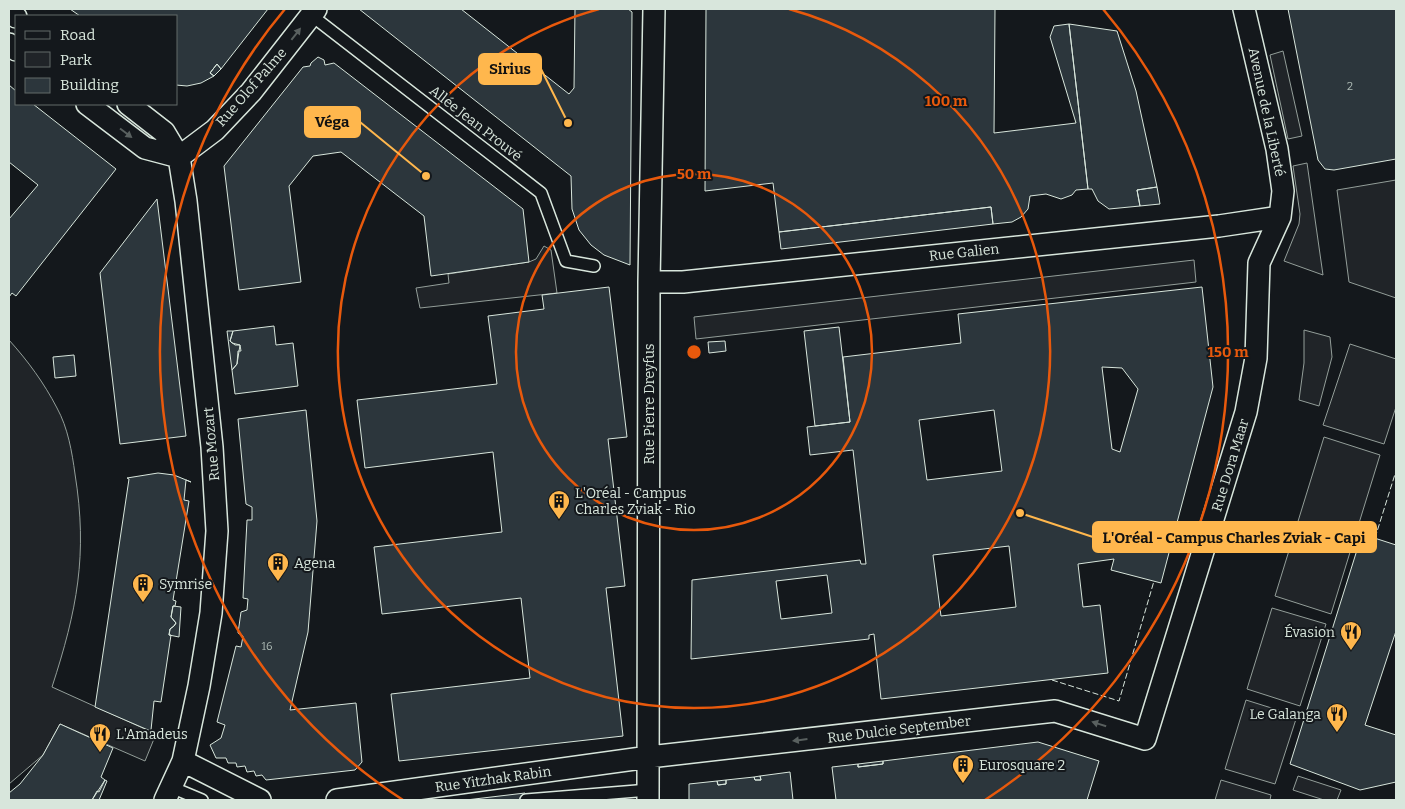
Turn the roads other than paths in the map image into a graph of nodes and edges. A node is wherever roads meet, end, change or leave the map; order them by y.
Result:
1 (654, 9) edge
2 (1244, 9) edge
3 (314, 12) edge
4 (88, 105) edge
5 (129, 105) edge
6 (179, 158) junction
7 (1280, 217) junction
8 (594, 266) dead end
9 (649, 282) junction
10 (1145, 739) joint
11 (649, 757) junction
12 (183, 761) junction
13 (168, 794) edge
14 (649, 795) edge
15 (202, 800) edge
16 (260, 800) edge
17 (337, 800) edge
18 (526, 800) edge

1 - 9 street, Rue Pierre Dreyfus
2 - 7 street, Avenue de la Liberté
6 -> 3 street, Rue Olof Palme
3 - 8 lane, Allée Jean Prouvé
4 -> 6 street
5 - 6 street, Rue Mozart
6 - 12 street, Rue Mozart
7 - 9 street, Rue Galien
7 - 10 street, Rue Dora Maar
9 - 11 street, Rue Pierre Dreyfus
10 -> 11 street, Rue Dulcie September
11 - 14 street, Rue Pierre Dreyfus
11 - 17 street, Rue Yitzhak Rabin
12 - 13 street, Rue Mozart
12 - 16 street
13 - 15 lane
14 - 18 lane

